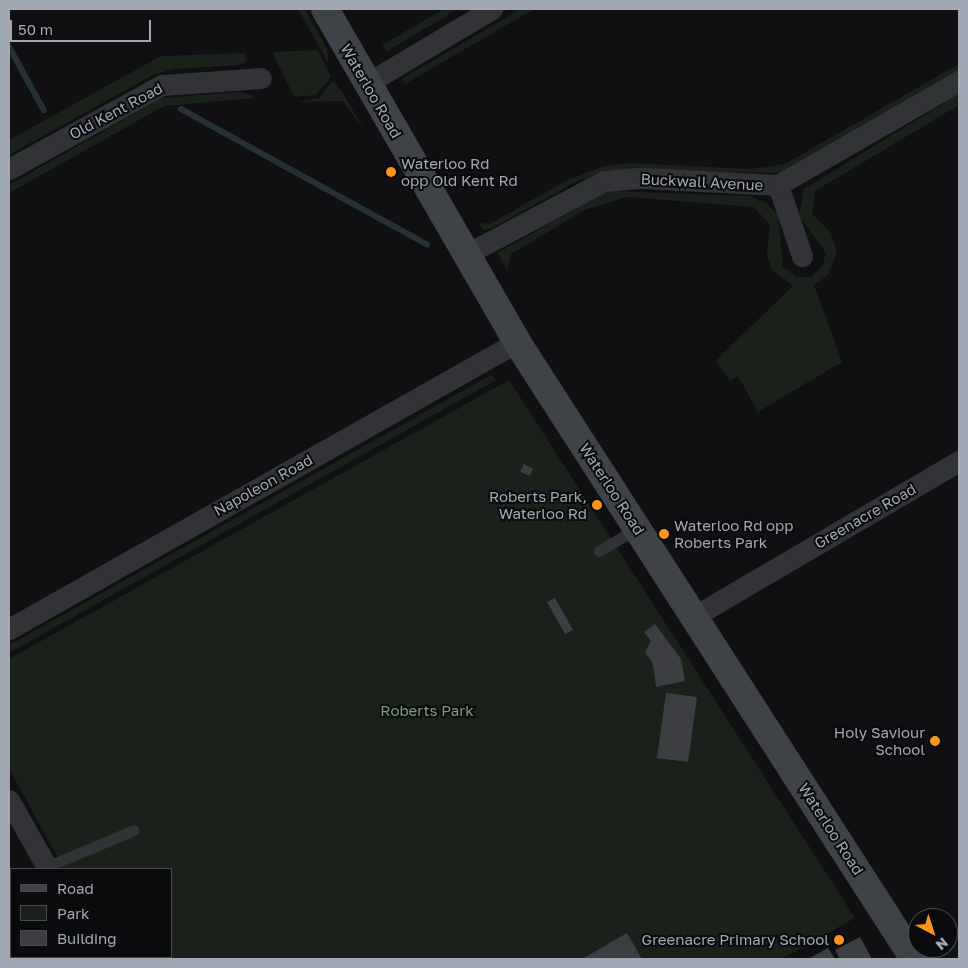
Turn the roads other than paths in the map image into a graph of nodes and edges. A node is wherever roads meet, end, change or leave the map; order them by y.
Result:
1 (325, 9) edge
2 (492, 9) edge
3 (261, 78) dead end
4 (959, 82) edge
5 (366, 84) junction
6 (9, 169) edge
7 (778, 186) junction
8 (465, 255) junction
9 (802, 256) dead end
10 (517, 342) junction
11 (959, 461) edge
12 (637, 528) junction
13 (599, 552) dead end
14 (693, 617) junction
15 (9, 629) edge
16 (9, 800) edge
17 (134, 830) dead end
18 (47, 868) edge
19 (914, 959) edge

1 - 5 main road, Waterloo Road
2 - 5 street
3 - 6 street, Old Kent Road
4 - 7 street, Buckwall Avenue
5 - 8 main road, Waterloo Road
7 - 8 street, Buckwall Avenue
7 - 9 street
8 - 10 main road, Waterloo Road
10 - 12 main road, Waterloo Road
10 - 15 street, Napoleon Road
11 - 14 street, Greenacre Road
12 - 13 lane
12 - 14 main road, Waterloo Road
14 - 19 main road, Waterloo Road
16 - 18 street
17 - 18 lane

